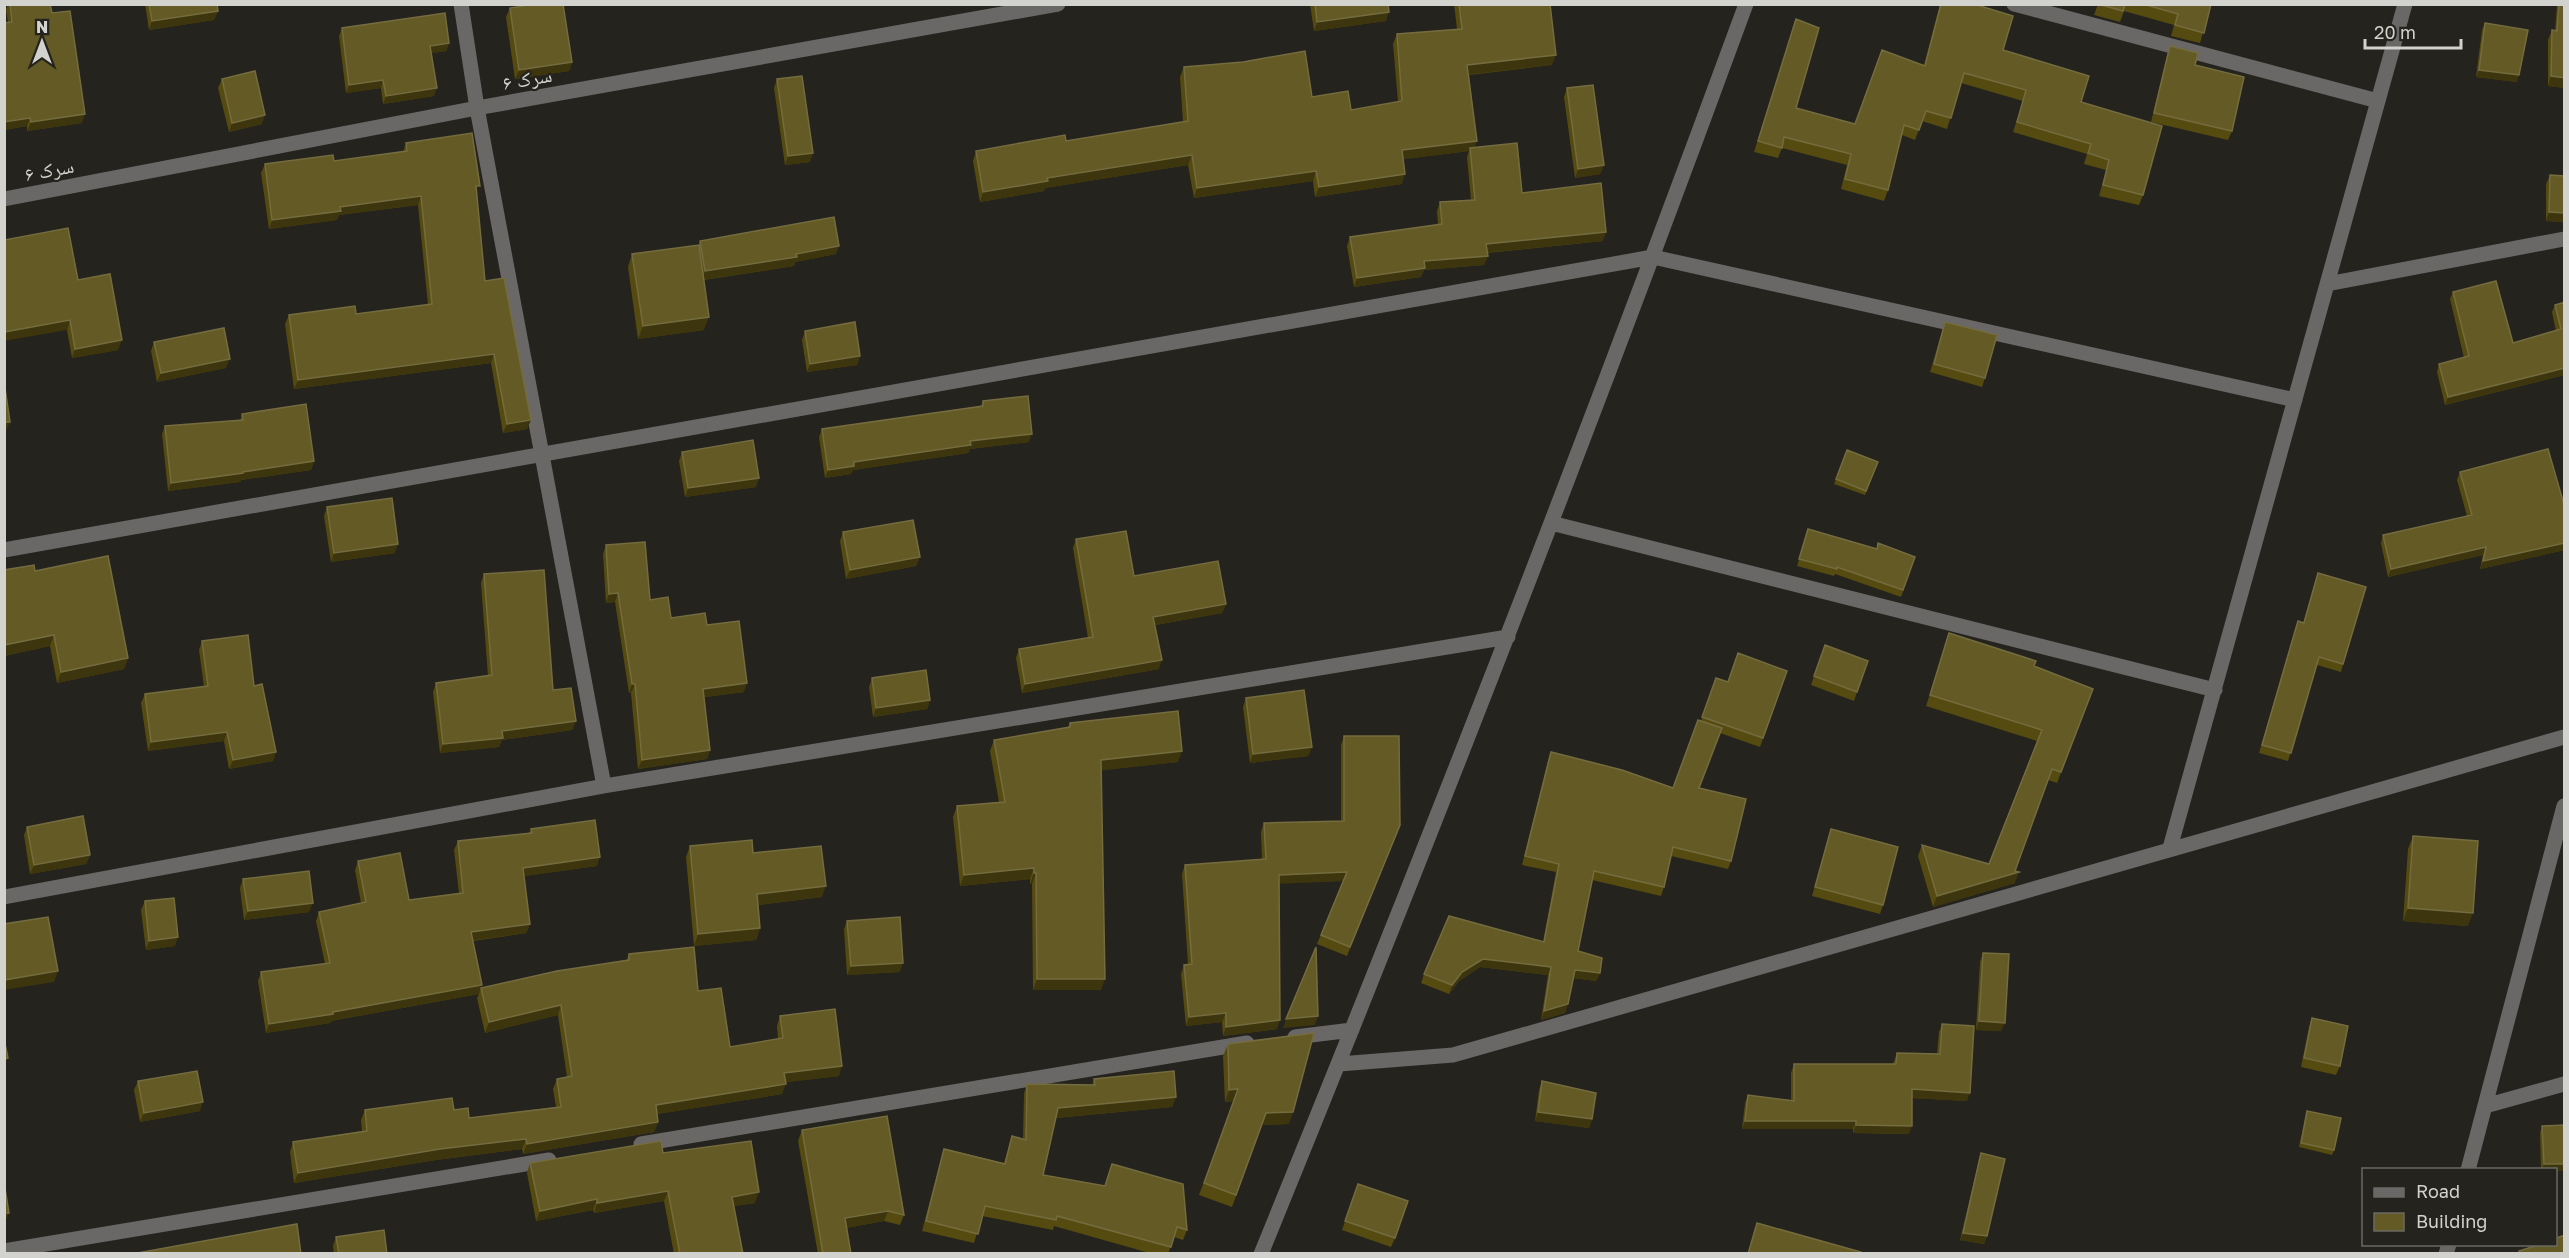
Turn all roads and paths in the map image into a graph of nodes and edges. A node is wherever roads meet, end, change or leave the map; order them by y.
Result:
1 (461, 4) edge
2 (1058, 4) edge
3 (1746, 4) edge
4 (2014, 4) edge
5 (2405, 4) edge
6 (2378, 101) junction
7 (477, 108) junction
8 (4, 199) edge
9 (2565, 239) edge
10 (1653, 257) junction
11 (2327, 284) junction
12 (2295, 400) junction
13 (541, 454) junction
14 (1551, 523) junction
15 (4, 550) edge
16 (1508, 637) junction
17 (2215, 690) junction
18 (2565, 736) edge
19 (604, 786) junction
20 (2565, 807) edge
21 (2170, 848) junction
22 (4, 897) edge
23 (1352, 1030) junction
24 (1282, 1039) edge
25 (1259, 1041) edge
26 (1338, 1064) junction
27 (2565, 1084) edge
28 (2485, 1106) junction
29 (626, 1147) edge
30 (567, 1157) edge
31 (2469, 1168) edge
32 (4, 1251) edge
33 (1261, 1254) edge

1 - 7 street
2 - 7 street, سرک ۶
3 - 10 street
4 - 6 street
5 - 6 street
6 - 11 street
7 - 8 street, سرک ۶
7 - 13 street
9 - 11 street
10 - 12 street
10 - 13 street
10 - 14 street
11 - 12 street
12 - 17 street
13 - 15 street
13 - 19 street
14 - 16 street
14 - 17 street
16 - 19 street
16 - 23 street
17 - 21 street
18 - 21 street
19 - 22 street
20 - 28 street
21 - 26 street
23 - 24 street
23 - 26 street
25 - 29 street
26 - 33 street
27 - 28 street
28 - 31 street
30 - 32 street

